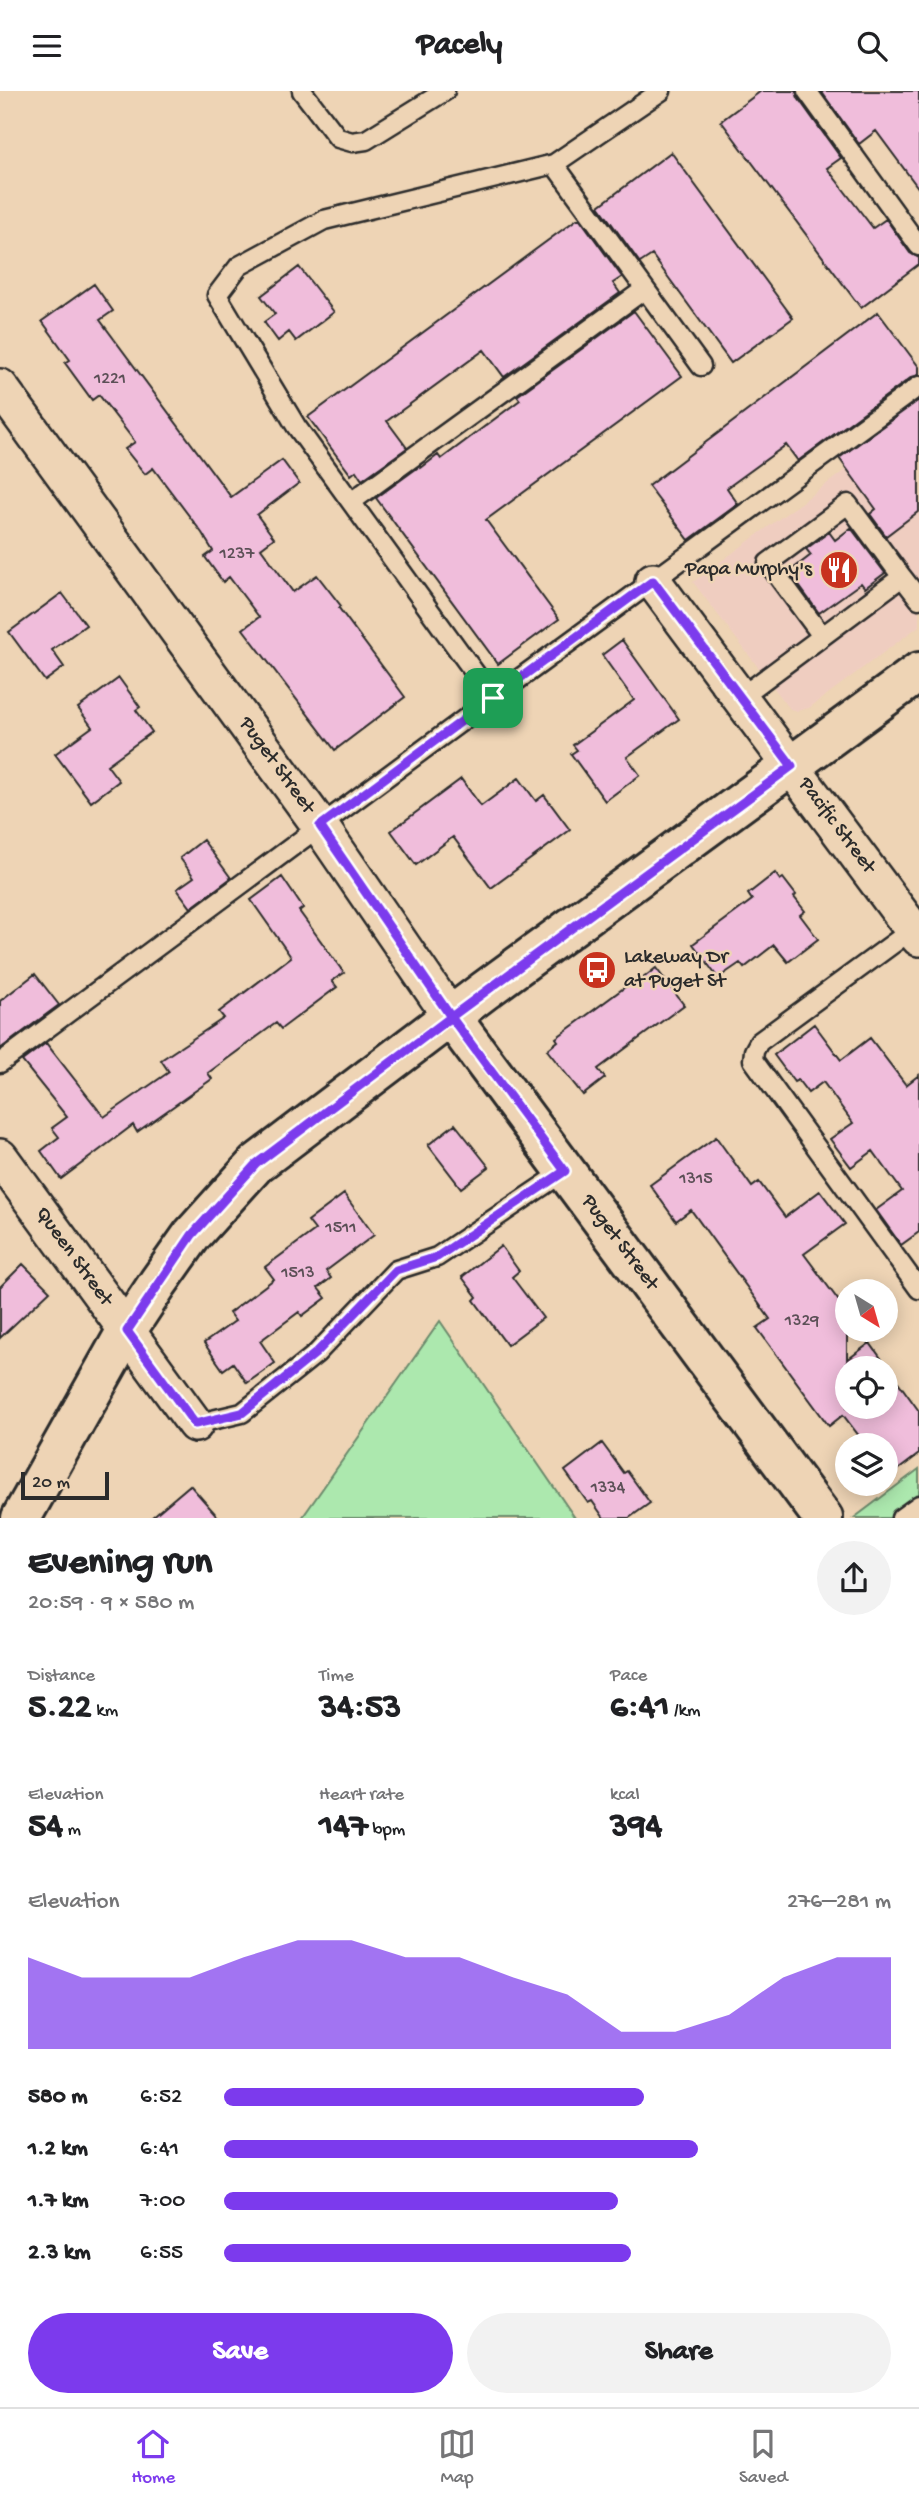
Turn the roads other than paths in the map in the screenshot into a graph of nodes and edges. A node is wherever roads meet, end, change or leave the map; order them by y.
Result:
1 (302, 91) edge
2 (445, 91) edge
3 (661, 91) edge
4 (807, 91) edge
5 (554, 164) junction
6 (919, 246) edge
7 (645, 289) junction
8 (701, 366) dead end
9 (919, 386) edge
10 (0, 387) edge
11 (351, 502) junction
12 (902, 577) junction
13 (653, 581) junction
14 (919, 599) edge
15 (822, 636) junction
16 (919, 672) edge
17 (741, 697) junction
18 (493, 698) junction
19 (792, 766) junction
20 (320, 826) junction
21 (916, 934) edge
22 (451, 1017) junction
23 (0, 1063) edge
24 (0, 1157) edge
25 (565, 1171) junction
26 (919, 1289) edge
27 (127, 1331) junction
28 (195, 1424) joint
29 (21, 1518) edge
30 (823, 1518) edge

1 - 2 lane
3 - 5 lane
4 - 6 lane
5 - 7 lane
5 - 11 lane
7 - 8 lane
7 - 11 lane
9 - 13 lane
10 - 20 street, Puget Street
11 - 18 lane
12 - 14 lane
12 - 15 lane
12 - 15 lane
13 - 17 street, Pacific Street
13 - 18 lane
15 - 17 lane
16 - 19 main road
17 - 19 street, Pacific Street
18 - 20 lane
19 - 21 street, Pacific Street
19 - 22 main road
20 - 22 street, Puget Street
20 - 23 lane
21 - 26 lane
22 - 25 main road, Puget Street
22 - 27 main road
24 - 27 street, Queen Street
25 - 28 lane
25 - 30 main road, Puget Street
27 - 28 street, Queen Street
27 - 29 main road

